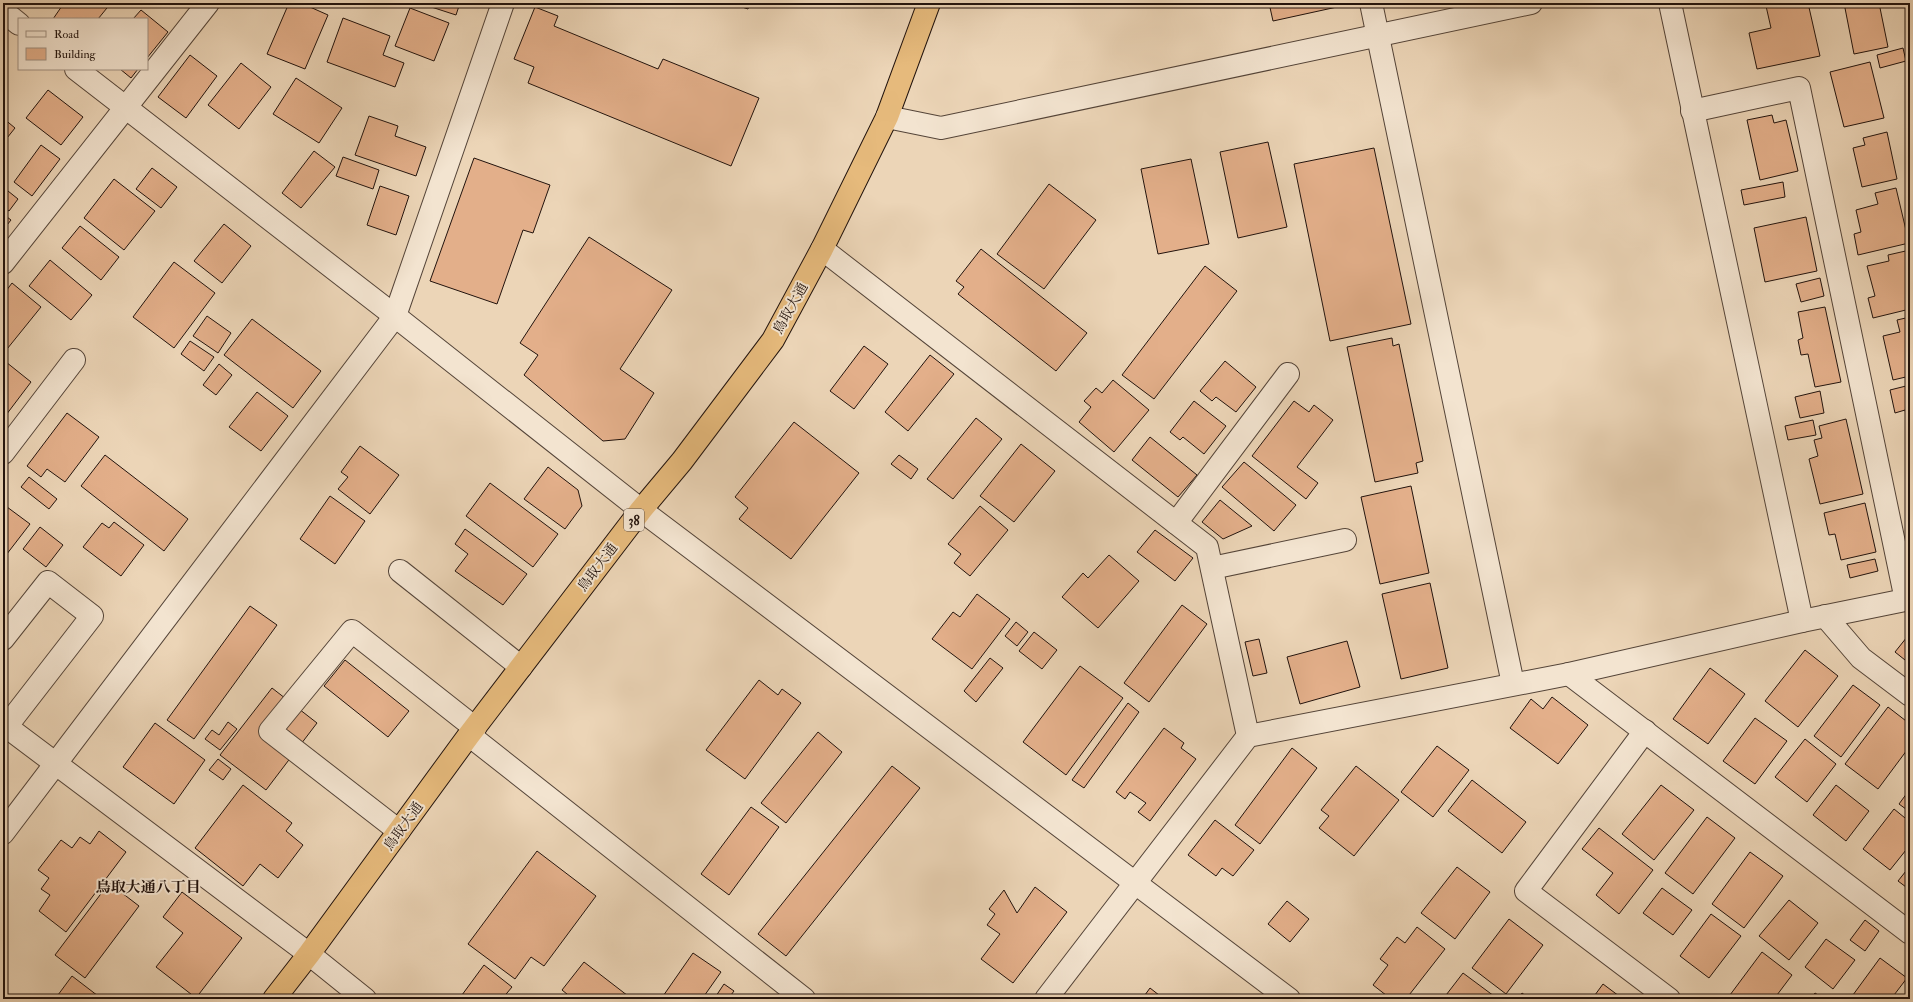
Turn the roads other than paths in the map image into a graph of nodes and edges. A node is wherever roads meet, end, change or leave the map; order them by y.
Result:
1 (208, 3) edge
2 (503, 3) edge
3 (929, 3) edge
4 (1371, 3) edge
5 (1531, 3) edge
6 (1670, 3) edge
7 (1378, 37) junction
8 (77, 70) edge
9 (126, 108) junction
10 (1692, 111) junction
11 (887, 117) junction
12 (822, 249) junction
13 (3, 263) edge
14 (395, 316) junction
15 (74, 360) dead end
16 (1288, 374) dead end
17 (3, 453) edge
18 (641, 510) junction
19 (1176, 523) junction
20 (1345, 540) dead end
21 (1212, 568) junction
22 (400, 571) dead end
23 (1908, 600) edge
24 (1825, 616) junction
25 (1802, 621) junction
26 (3, 639) edge
27 (521, 668) junction
28 (1569, 674) junction
29 (1513, 684) junction
30 (1910, 695) edge
31 (5, 725) edge
32 (1645, 731) junction
33 (472, 732) junction
34 (1248, 736) junction
35 (56, 765) junction
36 (399, 831) junction
37 (3, 834) edge
38 (1134, 884) junction
39 (1910, 933) edge
40 (309, 954) junction
41 (274, 999) edge
42 (365, 999) edge
43 (804, 999) edge
44 (1046, 999) edge
45 (1289, 999) edge
46 (1669, 999) edge

1 - 9 street
2 - 14 street
3 - 11 highway, 鳥取大通 / 38
4 - 7 street
5 - 7 street
6 - 10 street
7 - 11 street
7 - 29 street
8 - 9 street
9 - 13 street
9 - 14 street
10 - 23 street
10 - 25 street
11 - 12 highway, 鳥取大通 / 38
12 - 18 highway, 鳥取大通 / 38
12 - 19 street
14 - 18 street
14 - 35 street
15 - 17 street
16 - 19 street
18 - 27 highway, 鳥取大通 / 38
18 - 38 street
19 - 21 street
20 - 21 street
21 - 34 street
22 - 27 street
23 - 24 street
24 - 25 street
24 - 30 street
25 - 28 street
26 - 31 street
27 - 33 highway, 鳥取大通 / 38
28 - 29 street
28 - 32 street
29 - 34 street
31 - 35 street
32 - 39 street
32 - 46 street
33 - 36 highway, 鳥取大通 / 38
33 - 36 street
33 - 43 street
34 - 38 street
35 - 37 street
35 - 40 street
36 - 40 highway, 鳥取大通 / 38
38 - 44 street
38 - 45 street
40 - 41 highway, 鳥取大通 / 38
40 - 42 street

